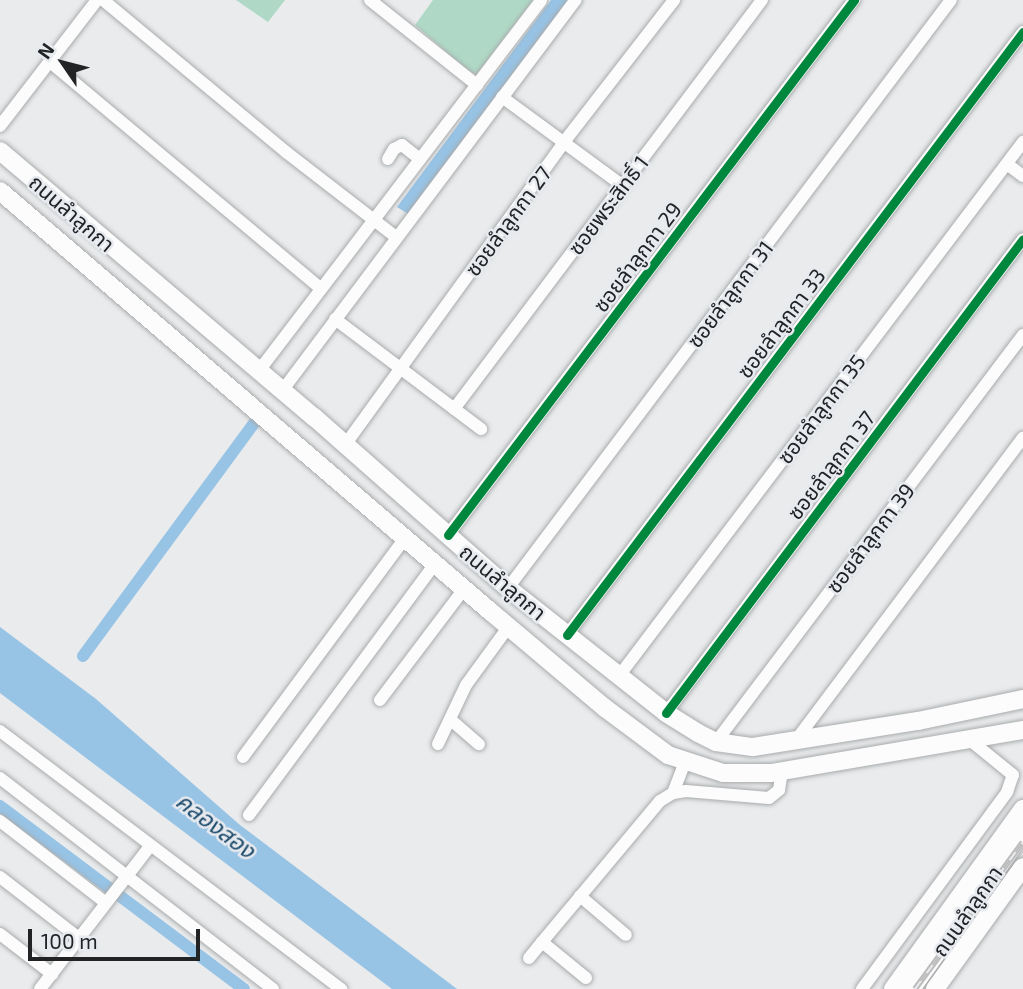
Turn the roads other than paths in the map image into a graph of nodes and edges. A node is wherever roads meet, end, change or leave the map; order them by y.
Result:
1 (97, 0) edge
2 (103, 0) edge
3 (370, 0) edge
4 (541, 0) edge
5 (576, 0) edge
6 (674, 0) edge
7 (762, 0) edge
8 (854, 0) edge
9 (951, 0) edge
10 (1023, 32) edge
11 (50, 62) junction
12 (477, 85) junction
13 (502, 97) junction
14 (0, 126) edge
15 (564, 142) junction
16 (1023, 142) edge
17 (0, 151) edge
18 (388, 159) dead end
19 (421, 159) junction
20 (1007, 164) junction
21 (1023, 176) edge
22 (623, 186) junction
23 (0, 191) edge
24 (373, 221) junction
25 (396, 237) junction
26 (1023, 239) edge
27 (320, 288) junction
28 (335, 319) junction
29 (1023, 335) edge
30 (401, 370) junction
31 (258, 372) junction
32 (282, 391) junction
33 (454, 409) junction
34 (481, 429) dead end
35 (1023, 438) edge
36 (345, 444) junction
37 (447, 535) junction
38 (405, 538) junction
39 (435, 564) junction
40 (508, 588) junction
41 (464, 589) junction
42 (509, 626) junction
43 (567, 635) junction
44 (619, 676) junction
45 (1023, 699) edge
46 (380, 700) dead end
47 (666, 713) junction
48 (451, 720) junction
49 (1023, 730) edge
50 (0, 731) edge
51 (997, 735) junction
52 (796, 740) junction
53 (970, 740) junction
54 (716, 742) junction
55 (438, 744) dead end
56 (479, 744) dead end
57 (1023, 747) edge
58 (243, 757) dead end
59 (685, 762) junction
60 (782, 771) junction
61 (0, 778) edge
62 (674, 793) junction
63 (1023, 809) edge
64 (249, 815) dead end
65 (0, 821) edge
66 (1023, 832) edge
67 (149, 846) junction
68 (1023, 867) edge
69 (0, 877) edge
70 (116, 890) junction
71 (580, 896) junction
72 (0, 934) edge
73 (626, 935) dead end
74 (79, 938) junction
75 (542, 942) junction
76 (529, 958) dead end
77 (52, 974) junction
78 (586, 978) dead end
79 (40, 989) edge
80 (273, 989) edge
81 (341, 989) edge
82 (862, 989) edge
83 (893, 989) edge
84 (911, 989) edge
85 (935, 989) edge

1 - 11 street
2 - 24 street
3 - 12 street
4 - 12 street
5 - 13 street
6 - 15 street, ซอยลำลูกกา 27
7 - 22 street, ซอยพระสิทธิ์ 1
8 - 37 street, ซอยลำลูกกา 29
9 - 40 street, ซอยลำลูกกา 31
10 - 43 street, ซอยลำลูกกา 33
11 - 14 street
11 - 27 street
12 - 19 street
13 - 15 street
13 - 25 street
15 - 22 street
15 - 30 street, ซอยลำลูกกา 27
16 - 20 street, ซอยลำลูกกา 35
17 - 31 main road, ถนนลำลูกกา
18 - 19 street
19 - 24 street
20 - 21 street
20 - 44 street, ซอยลำลูกกา 35
22 - 33 street, ซอยพระสิทธิ์ 1
23 - 38 main road, ถนนลำลูกกา
24 - 25 street
24 - 27 street
25 - 28 street
26 - 47 street, ซอยลำลูกกา 37
27 - 31 street
28 - 30 street
28 - 32 street
29 - 54 street, ซอยลำลูกกา 39
30 - 33 street
30 - 36 street, ซอยลำลูกกา 27
31 - 32 main road, ถนนลำลูกกา
32 - 36 main road, ถนนลำลูกกา
33 - 34 street
35 - 52 street
36 - 37 main road, ถนนลำลูกกา
37 - 40 main road, ถนนลำลูกกา
38 - 39 main road, ถนนลำลูกกา
38 - 58 street
39 - 41 main road, ถนนลำลูกกา
39 - 64 street
40 - 43 main road, ถนนลำลูกกา
41 - 42 main road, ถนนลำลูกกา
41 - 46 street
42 - 48 street
42 - 59 main road, ถนนลำลูกกา
43 - 44 main road, ถนนลำลูกกา
44 - 47 main road, ถนนลำลูกกา
45 - 52 main road, ถนนลำลูกกา
47 - 54 main road, ถนนลำลูกกา
48 - 55 street
48 - 56 street
49 - 51 main road, ถนนลำลูกกา
50 - 67 street
51 - 53 main road, ถนนลำลูกกา
51 - 57 main road
52 - 54 main road, ถนนลำลูกกา
53 - 60 main road, ถนนลำลูกกา
53 - 82 street
59 - 60 main road, ถนนลำลูกกา
59 - 62 street
60 - 62 street
61 - 70 street
62 - 71 street
63 - 83 main road
65 - 70 street
66 - 84 main road, ถนนลำลูกกา
67 - 70 street
67 - 81 street
68 - 85 main road, ถนนลำลูกกา
69 - 74 street
70 - 74 street
70 - 80 street
71 - 73 street
71 - 75 street
72 - 77 street
74 - 77 street
75 - 76 street
75 - 78 street
77 - 79 street

